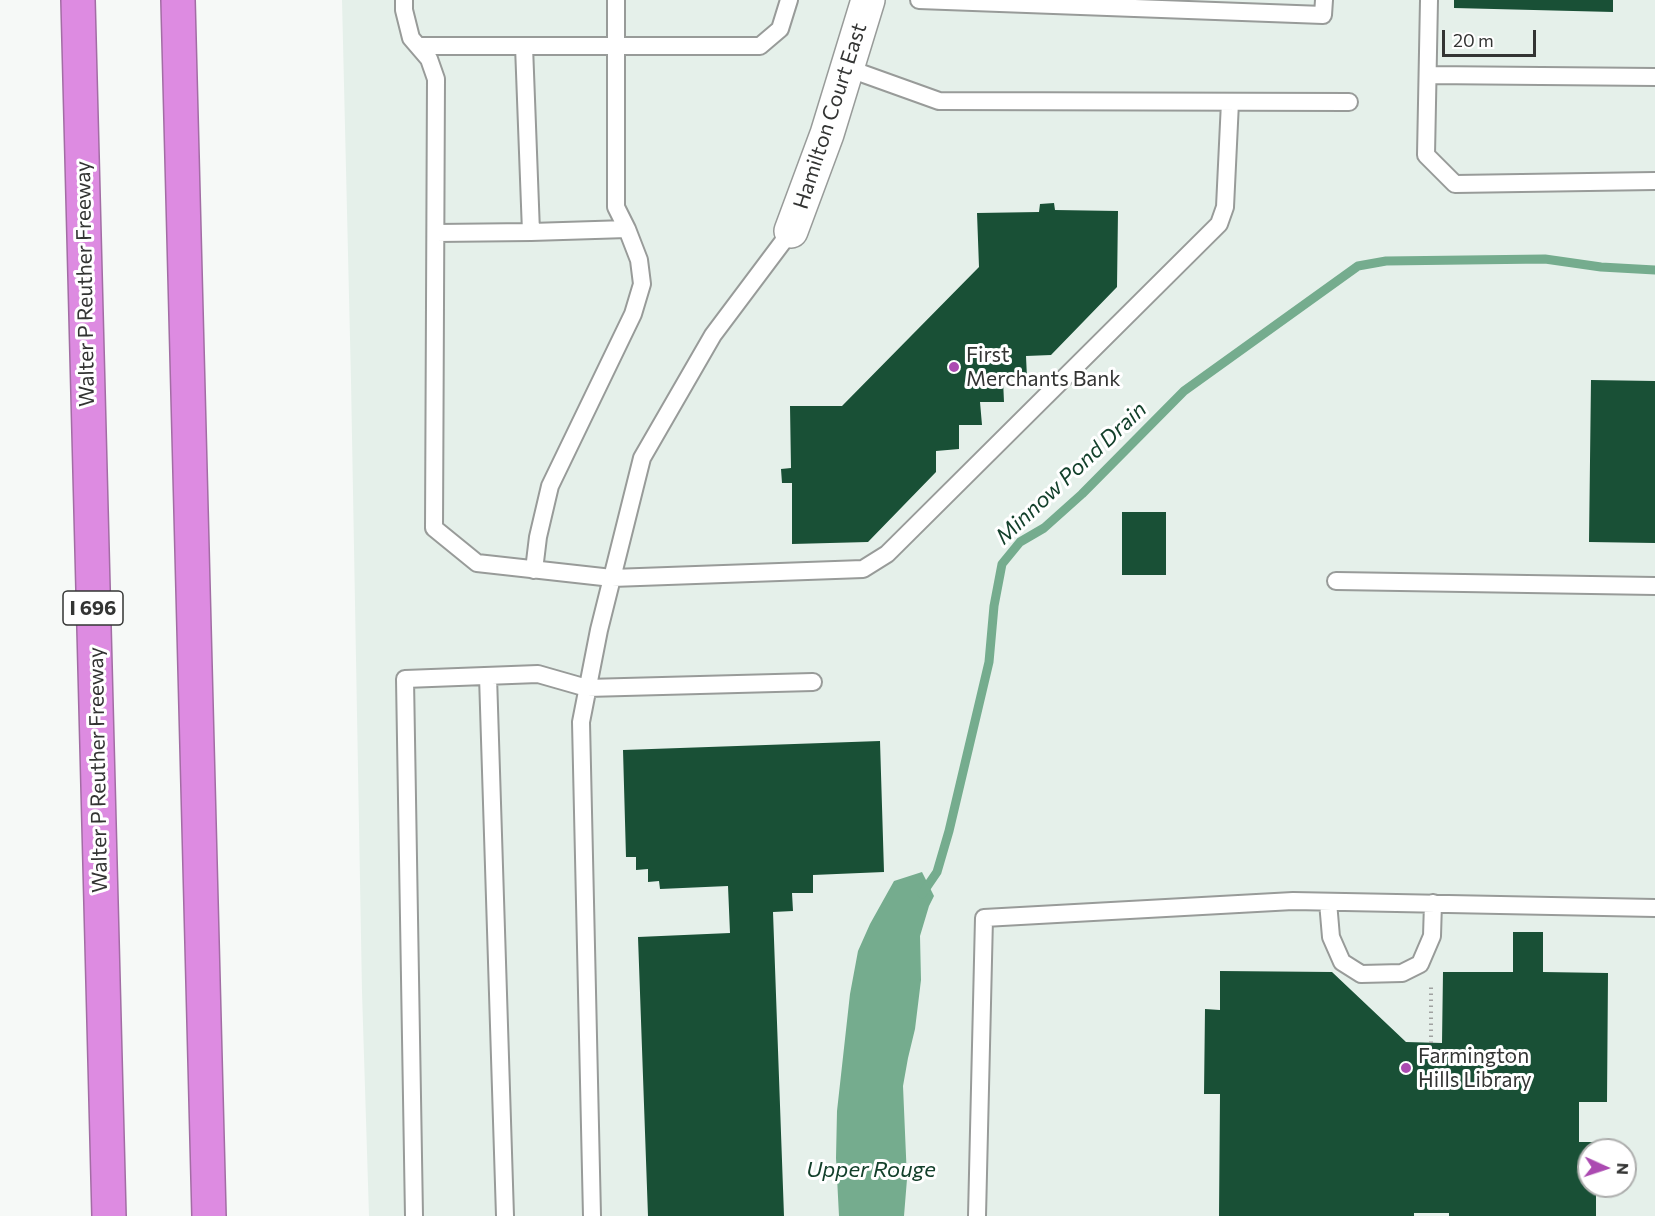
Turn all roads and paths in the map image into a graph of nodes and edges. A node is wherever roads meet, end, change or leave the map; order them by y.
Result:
1 (78, 0) edge
2 (178, 0) edge
3 (404, 0) edge
4 (616, 0) edge
5 (789, 0) edge
6 (868, 0) edge
7 (920, 0) edge
8 (1324, 0) edge
9 (1429, 0) edge
10 (418, 46) junction
11 (524, 46) junction
12 (617, 46) junction
13 (847, 68) junction
14 (1428, 75) junction
15 (1655, 77) edge
16 (1230, 102) junction
17 (1349, 102) dead end
18 (1655, 181) edge
19 (627, 229) junction
20 (791, 231) joint
21 (531, 232) junction
22 (436, 233) junction
23 (534, 570) junction
24 (612, 578) junction
25 (1336, 581) dead end
26 (1655, 586) edge
27 (488, 676) junction
28 (813, 682) dead end
29 (587, 688) junction
30 (1328, 902) junction
31 (1433, 903) junction
32 (1655, 908) edge
33 (1428, 980) dead end
34 (1431, 1042) dead end
35 (109, 1216) edge
36 (208, 1216) edge
37 (414, 1216) edge
38 (505, 1216) edge
39 (592, 1216) edge
40 (977, 1216) edge

1 - 35 highway, Walter P Reuther Freeway / I 696
2 - 36 highway
3 - 10 lane
4 - 12 lane
5 - 12 lane
6 - 13 street, Hamilton Court East
7 - 8 lane
9 - 14 lane
10 - 11 lane
10 - 22 lane
11 - 12 lane
11 - 21 lane
12 - 19 lane
13 - 16 lane
13 - 20 street, Hamilton Court East
14 - 15 lane
14 - 18 lane
16 - 17 lane
16 - 24 lane
19 - 21 lane
19 - 23 lane
20 - 24 lane
21 - 22 lane
22 - 23 lane
23 - 24 lane
24 - 29 lane
25 - 26 lane
27 - 29 lane
27 - 37 lane
27 - 38 lane
28 - 29 lane
29 - 39 lane
30 - 31 lane
30 - 31 lane
30 - 40 lane
31 - 32 lane
33 - 34 path

